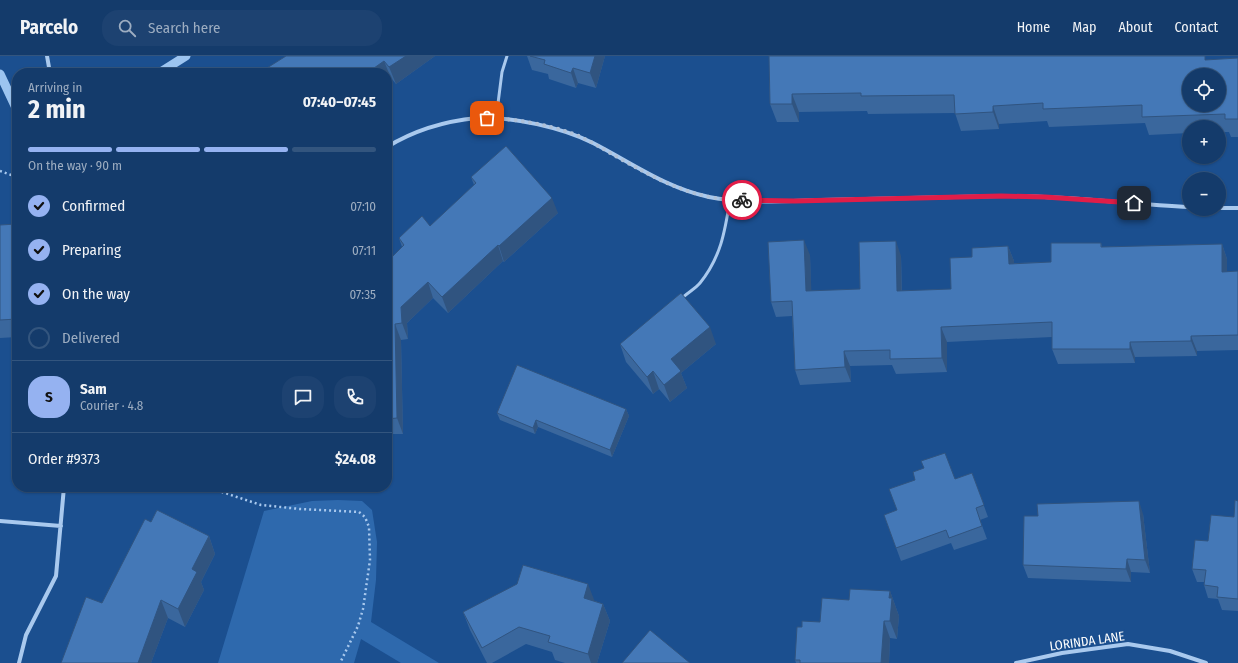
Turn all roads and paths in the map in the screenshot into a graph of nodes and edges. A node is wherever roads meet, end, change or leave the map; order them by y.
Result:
1 (47, 56) edge
2 (507, 56) edge
3 (49, 68) edge
4 (496, 119) junction
5 (392, 144) edge
6 (0, 171) edge
7 (12, 175) edge
8 (730, 200) junction
9 (1182, 206) edge
10 (1226, 208) edge
11 (1238, 208) edge
12 (680, 301) edge
13 (64, 492) edge
14 (222, 492) edge
15 (0, 521) edge
16 (61, 526) junction
17 (19, 663) edge
18 (340, 663) edge
19 (1016, 663) edge
20 (1206, 663) edge

1 - 3 street
2 - 4 lane
4 - 5 street
4 - 8 street
6 - 7 path
8 - 9 street
8 - 12 lane
10 - 11 street
13 - 16 street
14 - 18 path
15 - 16 street
16 - 17 street
19 - 20 street, LORINDA LANE

